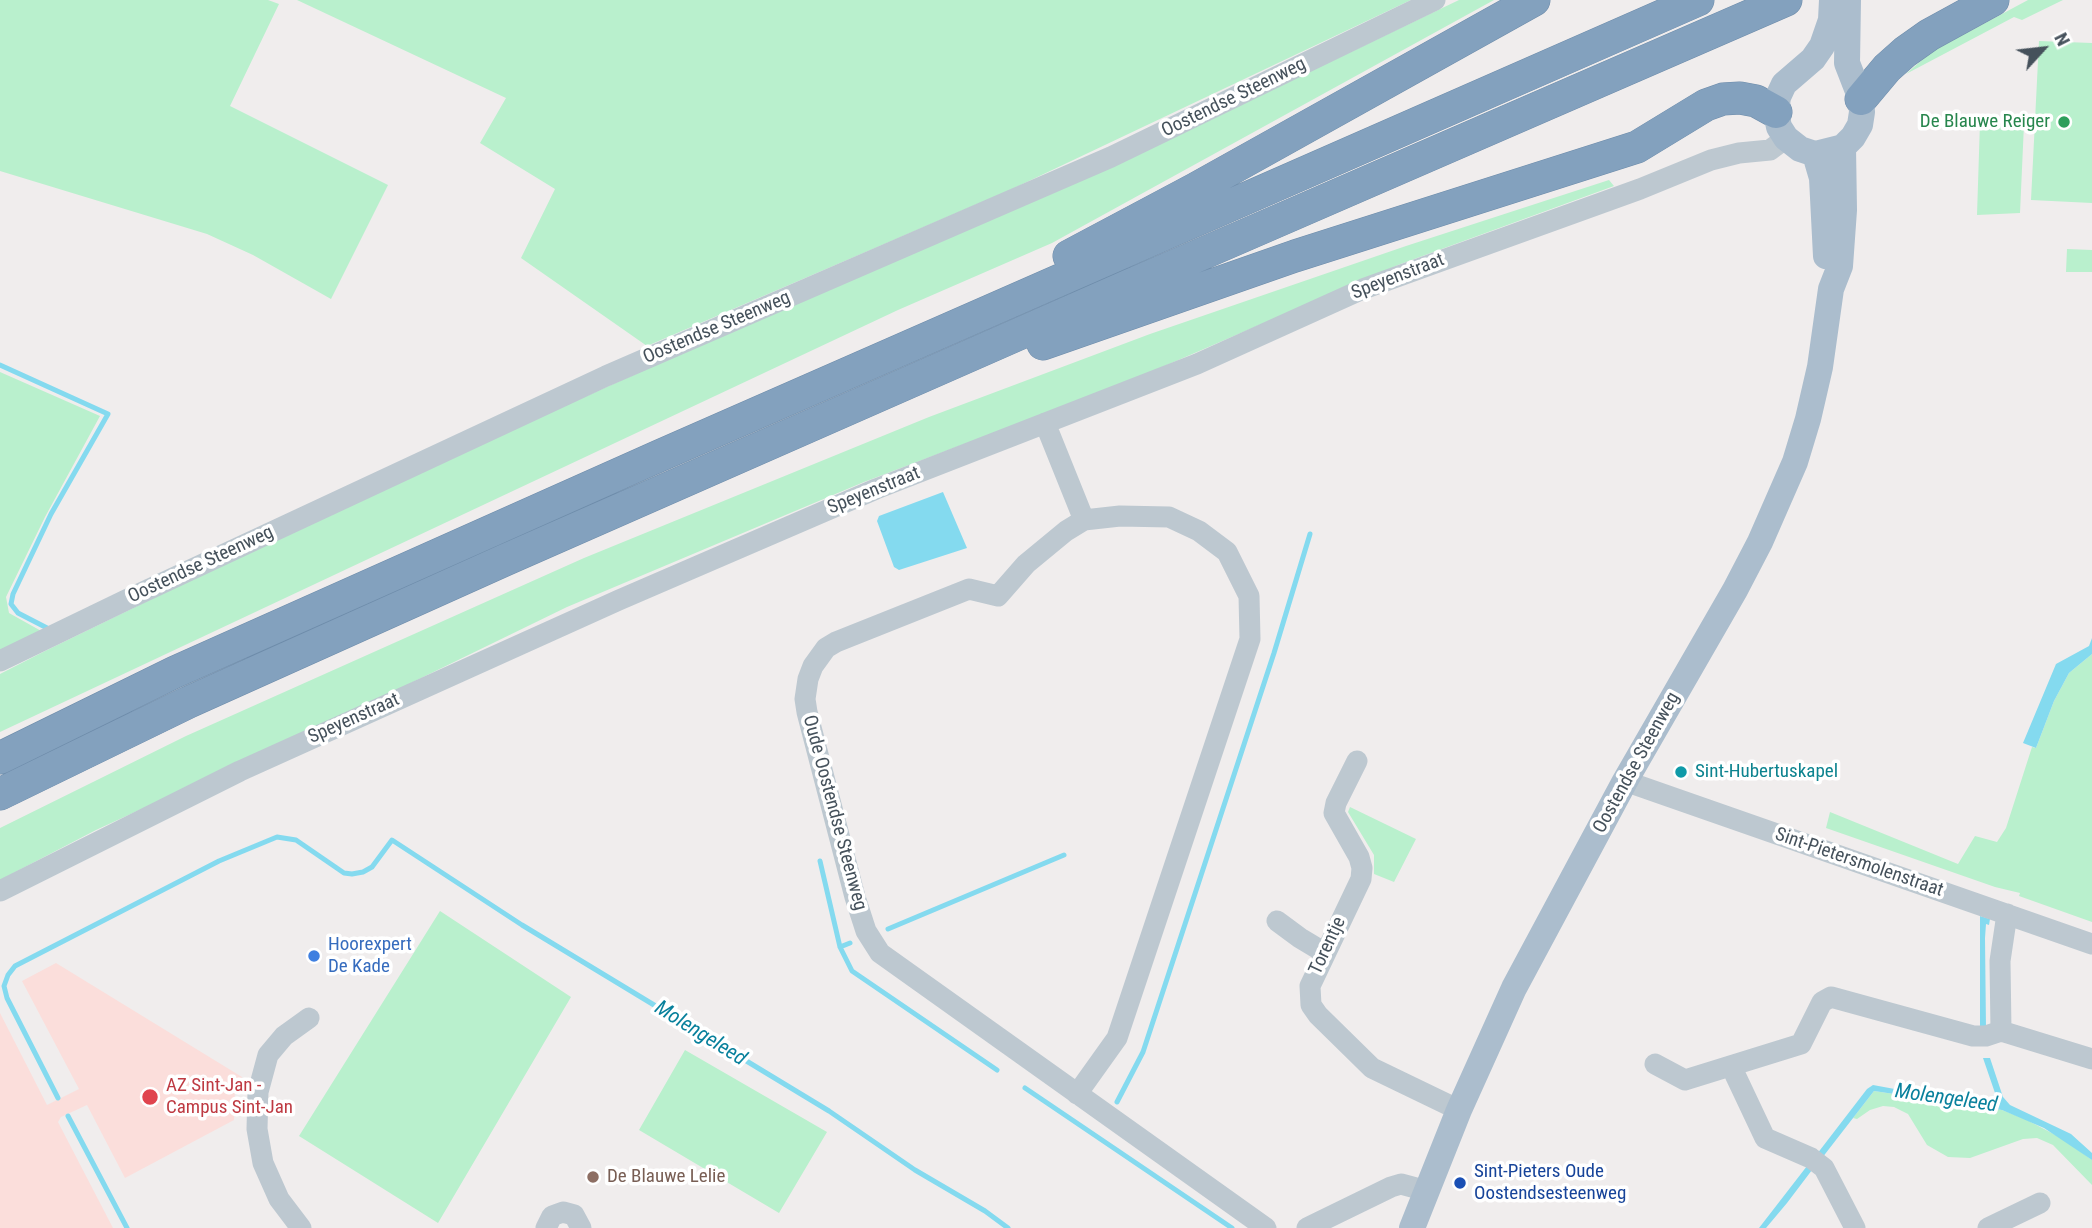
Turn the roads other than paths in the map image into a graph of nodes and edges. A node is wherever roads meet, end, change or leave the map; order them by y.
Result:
1 (1435, 0) edge
2 (1534, 0) edge
3 (1698, 0) edge
4 (1786, 0) edge
5 (1993, 0) edge
6 (1837, 7) edge
7 (1861, 99) junction
8 (1777, 133) junction
9 (1843, 147) junction
10 (1815, 154) junction
11 (1832, 289) junction
12 (1014, 300) junction
13 (950, 364) junction
14 (1045, 424) junction
15 (1084, 520) junction
16 (0, 661) edge
17 (0, 758) edge
18 (1357, 761) dead end
19 (1625, 781) junction
20 (0, 794) edge
21 (0, 891) edge
22 (2007, 914) junction
23 (1278, 921) dead end
24 (2092, 944) edge
25 (1325, 953) junction
26 (309, 1018) dead end
27 (2001, 1031) junction
28 (2092, 1059) edge
29 (1655, 1064) dead end
30 (1731, 1066) junction
31 (1077, 1094) junction
32 (1459, 1110) junction
33 (1427, 1191) junction
34 (2040, 1203) dead end
35 (301, 1228) edge
36 (546, 1228) edge
37 (581, 1228) edge
38 (1266, 1228) edge
39 (1307, 1228) edge
40 (1412, 1228) edge
41 (1854, 1228) edge
42 (1988, 1228) edge

1 - 16 street, Oostendse Steenweg
2 - 12 highway
3 - 12 highway
4 - 13 highway
5 - 7 highway
6 - 7 main road
6 - 8 main road
7 - 9 main road
8 - 10 main road
8 - 13 highway
8 - 14 street, Speyenstraat
9 - 10 main road
9 - 11 main road, Oostendse Steenweg
10 - 11 main road, Oostendse Steenweg
11 - 19 main road, Oostendse Steenweg
12 - 17 highway
13 - 20 highway
14 - 15 street
14 - 21 street, Speyenstraat
15 - 31 street, Oude Oostendse Steenweg
15 - 31 street, Oude Oostendse Steenweg
18 - 25 street, Torentje
19 - 22 street, Sint-Pietersmolenstraat
19 - 32 main road, Oostendse Steenweg
22 - 24 street, Sint-Pietersmolenstraat
22 - 27 street
23 - 25 street
25 - 32 street, Torentje
26 - 35 street
27 - 28 street
27 - 30 street
29 - 30 street
30 - 41 street
31 - 38 street, Oude Oostendse Steenweg
32 - 33 main road, Oostendse Steenweg
33 - 39 street
33 - 40 main road, Oostendse Steenweg
34 - 42 street
36 - 37 street

